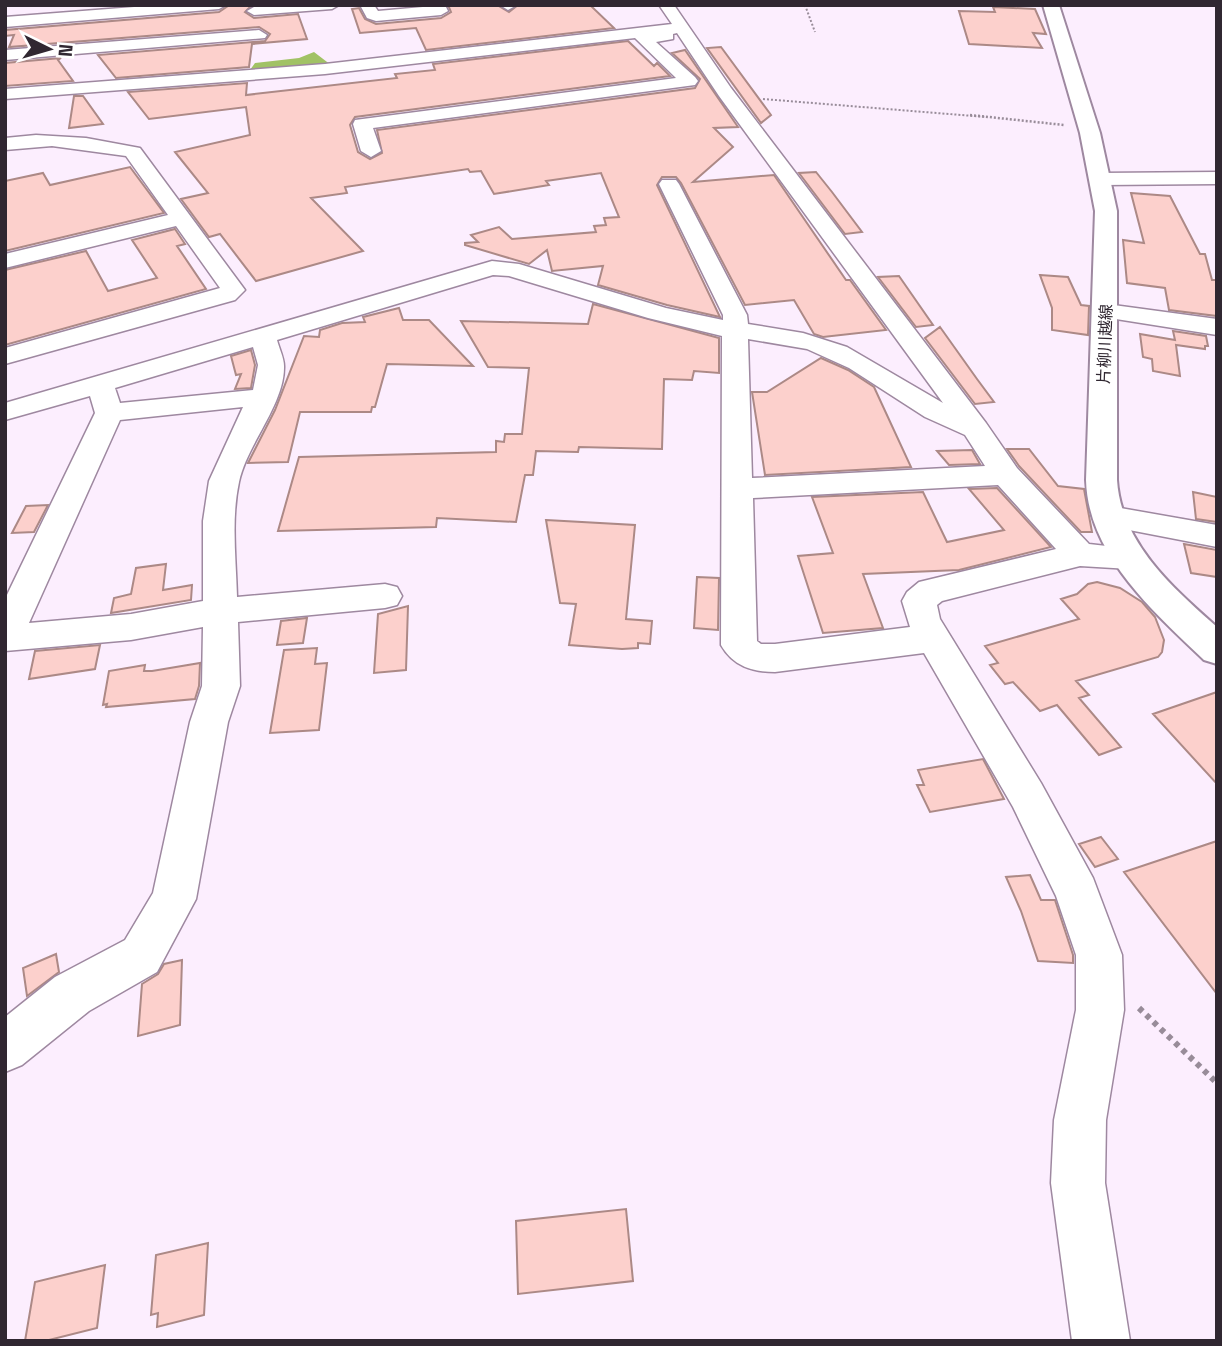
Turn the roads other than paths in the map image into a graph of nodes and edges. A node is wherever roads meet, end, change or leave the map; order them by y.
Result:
1 (332, 5) edge
2 (367, 5) edge
3 (438, 5) edge
4 (666, 5) edge
5 (1051, 5) edge
6 (152, 8) edge
7 (220, 13) edge
8 (74, 17) junction
9 (252, 18) edge
10 (5, 22) edge
11 (184, 24) junction
12 (159, 26) dead end
13 (683, 31) junction
14 (643, 38) junction
15 (65, 50) junction
16 (5, 55) edge
17 (112, 64) dead end
18 (380, 68) dead end
19 (242, 75) junction
20 (690, 81) junction
21 (50, 90) junction
22 (5, 94) edge
23 (720, 99) junction
24 (763, 99) road end
25 (5, 144) edge
26 (371, 151) dead end
27 (1217, 178) edge
28 (1102, 179) junction
29 (669, 184) dead end
30 (182, 218) junction
31 (5, 261) edge
32 (1106, 311) junction
33 (1217, 327) edge
34 (737, 330) junction
35 (263, 335) junction
36 (5, 356) edge
37 (263, 397) junction
38 (104, 398) junction
39 (5, 412) edge
40 (976, 429) junction
41 (1006, 475) junction
42 (737, 489) junction
43 (1109, 517) junction
44 (1217, 536) edge
45 (1080, 555) junction
46 (1130, 558) junction
47 (385, 596) dead end
48 (219, 611) junction
49 (5, 637) edge
50 (933, 638) junction
51 (1217, 650) edge
52 (5, 1048) edge
53 (1101, 1341) edge

1 - 9 street
2 - 3 street
4 - 13 street
5 - 28 main road, 片柳川越線
6 - 8 street
6 - 11 street
7 - 11 street
8 - 10 street
8 - 15 street
9 - 11 street
9 - 19 street
11 - 12 street
11 - 15 street
11 - 17 street
13 - 14 street
13 - 19 street
13 - 23 street
14 - 18 street
14 - 20 street
15 - 16 street
15 - 21 street
19 - 21 street
20 - 23 street
20 - 26 street
21 - 22 street
23 - 24 street
23 - 40 street
25 - 30 street
27 - 28 street
28 - 32 main road, 片柳川越線
29 - 34 street
30 - 31 street
30 - 36 street
32 - 33 street
32 - 43 main road, 片柳川越線
34 - 35 street
34 - 40 street
34 - 42 street
35 - 37 street
35 - 38 street
37 - 38 street
37 - 48 street
38 - 39 street
38 - 49 street
40 - 41 street
41 - 42 street
41 - 45 street
42 - 50 street
43 - 44 street
43 - 46 main road, 片柳川越線
45 - 46 street
45 - 50 street
46 - 51 main road, 片柳川越線
47 - 48 street
48 - 49 street
48 - 52 street
50 - 53 street

